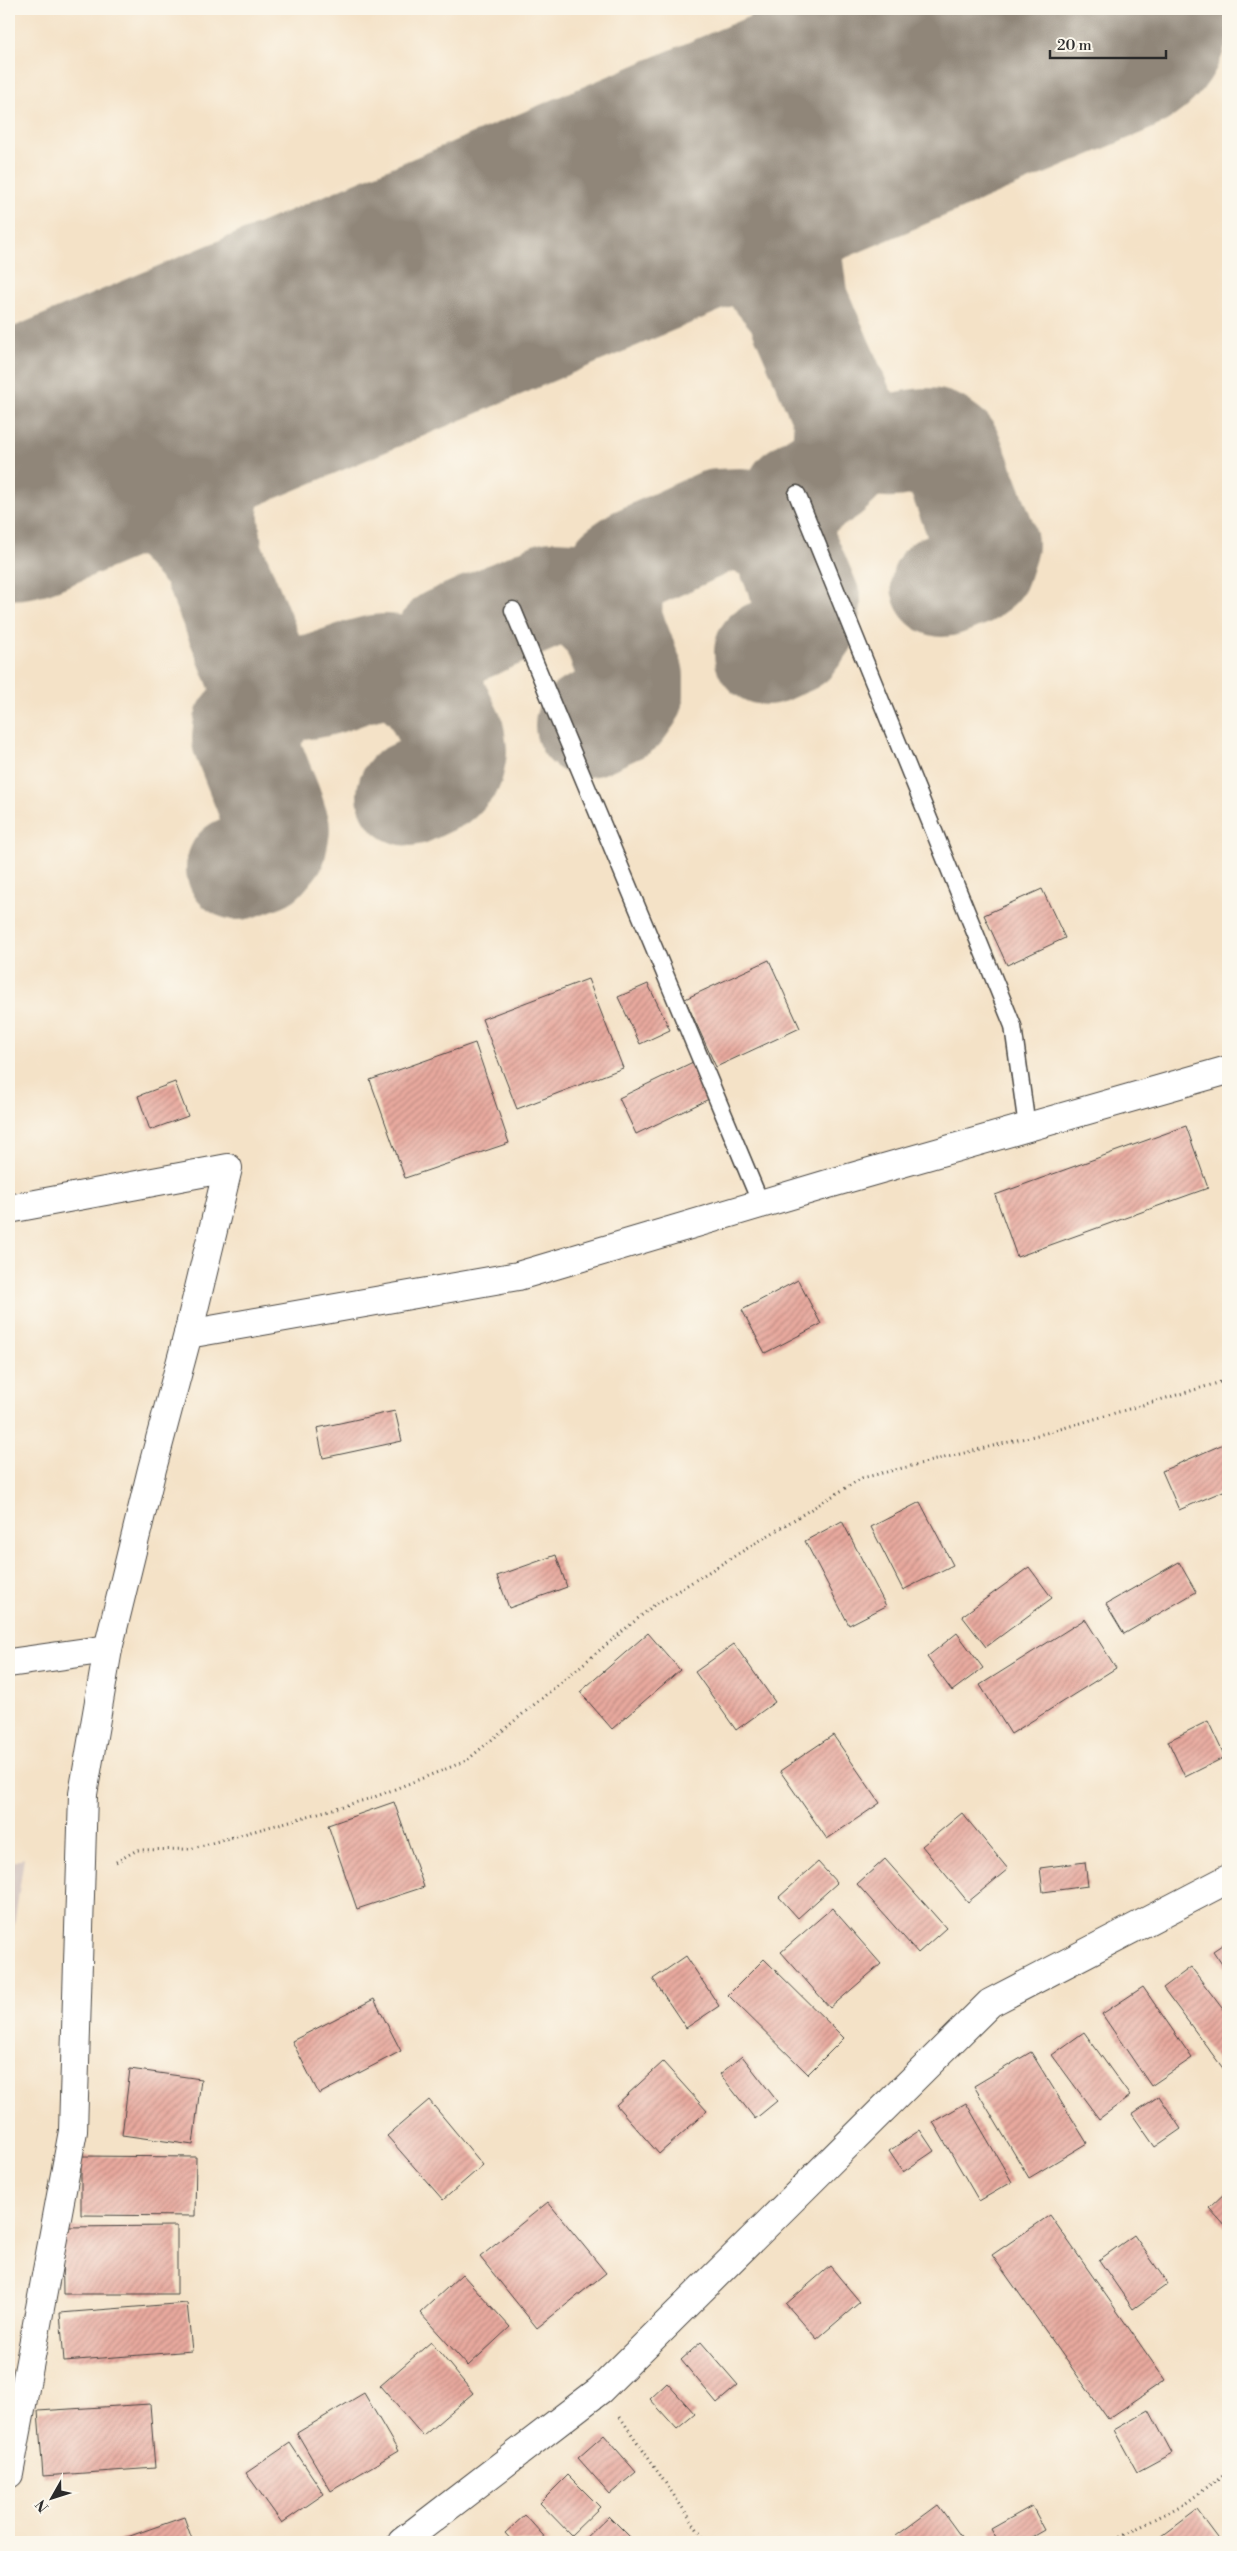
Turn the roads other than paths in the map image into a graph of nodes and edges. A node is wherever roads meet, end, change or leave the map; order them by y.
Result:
1 (797, 494) dead end
2 (514, 610) dead end
3 (1228, 1070) edge
4 (1027, 1127) junction
5 (761, 1204) junction
6 (9, 1209) edge
7 (188, 1334) junction
8 (108, 1649) junction
9 (9, 1663) edge
10 (1228, 1879) edge
11 (9, 2474) edge
12 (402, 2542) edge

1 - 4 lane
2 - 5 lane
3 - 4 street
4 - 5 street
5 - 7 street
6 - 7 street
7 - 8 street
8 - 9 street
8 - 11 street
10 - 12 street

